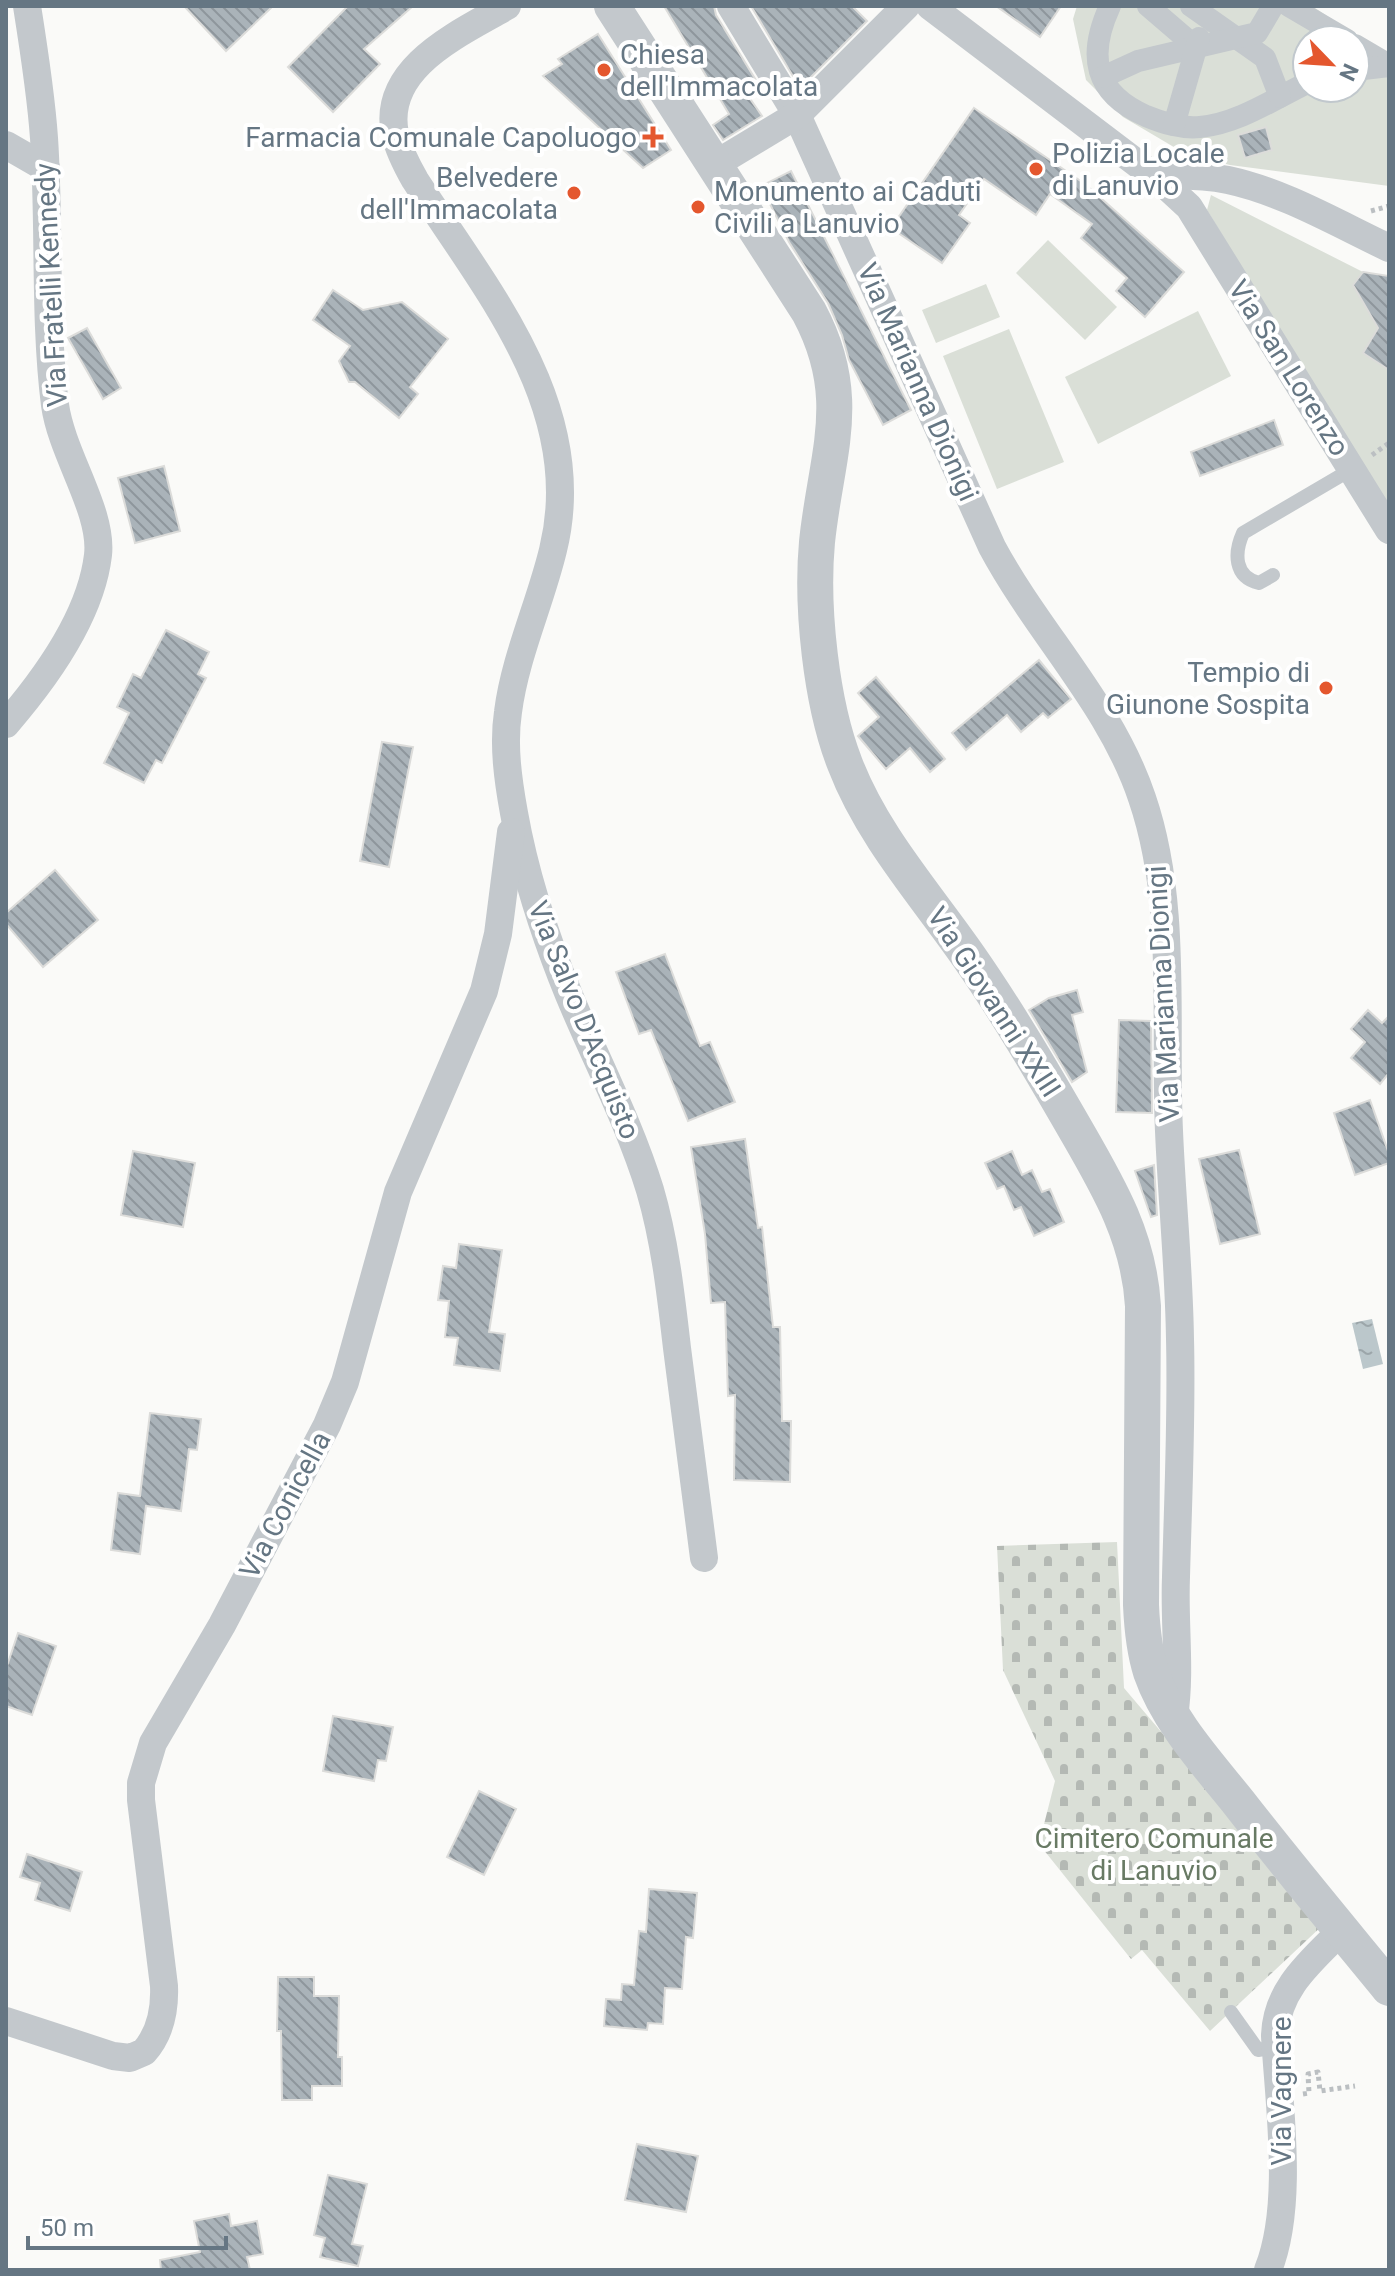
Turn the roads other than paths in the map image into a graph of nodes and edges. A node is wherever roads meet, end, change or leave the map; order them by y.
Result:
1 (27, 6) edge
2 (507, 6) edge
3 (612, 6) edge
4 (731, 6) edge
5 (906, 6) edge
6 (930, 6) edge
7 (1110, 6) edge
8 (1148, 6) edge
9 (1273, 6) edge
10 (1289, 6) edge
11 (1204, 10) edge
12 (1320, 24) edge
13 (1237, 38) junction
14 (1197, 48) junction
15 (1371, 55) edge
16 (1389, 66) edge
17 (1103, 77) junction
18 (1291, 91) edge
19 (1280, 97) junction
20 (797, 115) junction
21 (1174, 125) junction
22 (6, 145) edge
23 (714, 165) junction
24 (46, 168) junction
25 (1153, 176) junction
26 (1389, 248) edge
27 (1352, 469) junction
28 (1389, 530) edge
29 (1273, 575) dead end
30 (6, 724) edge
31 (514, 811) junction
32 (704, 1558) dead end
33 (1174, 1717) junction
34 (1340, 1932) junction
35 (1389, 1988) edge
36 (1231, 2012) dead end
37 (6, 2021) edge
38 (1276, 2047) junction
39 (1268, 2270) edge

1 - 24 street, Via Fratelli Kennedy
2 - 31 street, Via Salvo D'Acquisto
3 - 23 street, Via Giovanni XXIII
4 - 20 street, Via Marianna Dionigi
5 - 20 street
6 - 25 street, Via San Lorenzo
7 - 17 street
8 - 14 street
9 - 13 street
10 - 12 street
11 - 13 street
11 - 14 street
13 - 14 street
13 - 19 street
14 - 17 street
14 - 21 street
15 - 16 street
17 - 21 street
18 - 19 street
19 - 21 street
20 - 23 street
20 - 33 street, Via Marianna Dionigi
22 - 24 street
23 - 33 street, Via Giovanni XXIII
24 - 30 street, Via Fratelli Kennedy
25 - 26 street
25 - 27 street, Via San Lorenzo
27 - 28 street, Via San Lorenzo
27 - 29 lane
31 - 32 street, Via Salvo D'Acquisto
31 - 37 street, Via Conicella
33 - 34 street, Via Giovanni XXIII
34 - 35 street, Via Giovanni XXIII
34 - 38 street, Via Vagnere
36 - 38 lane
38 - 39 street, Via Vagnere

